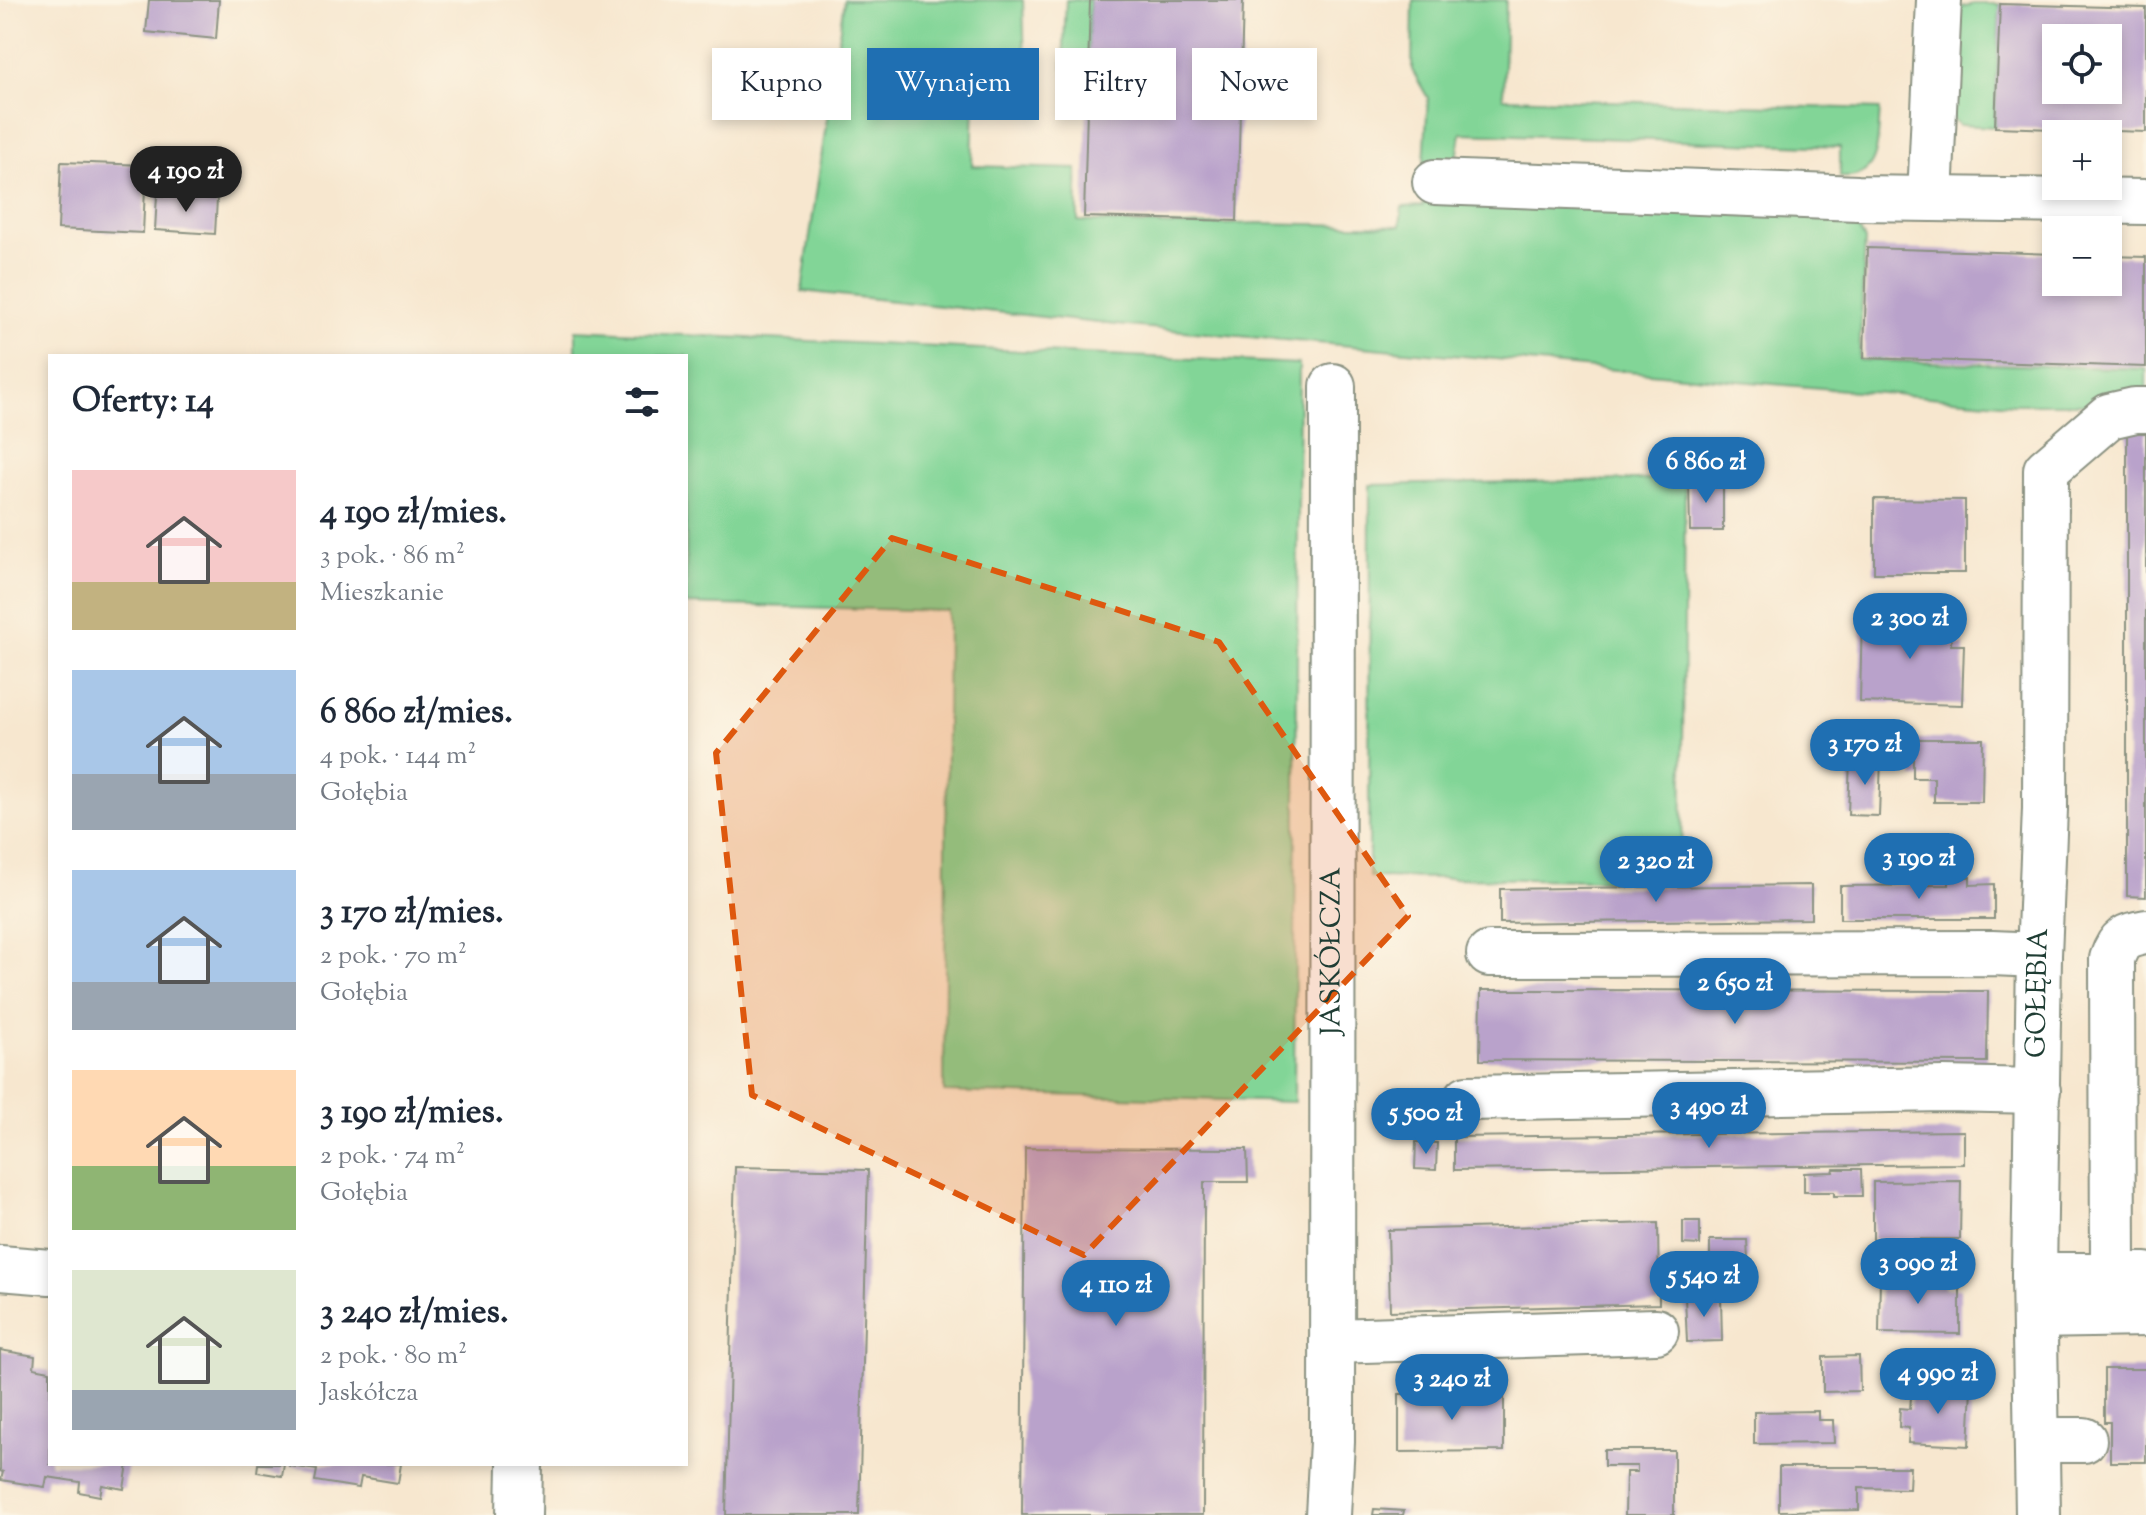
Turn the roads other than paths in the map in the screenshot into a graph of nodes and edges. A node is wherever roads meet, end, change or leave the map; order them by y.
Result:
1 (1939, 0) edge
2 (1435, 182) dead end
3 (1930, 198) junction
4 (2146, 202) edge
5 (1333, 386) dead end
6 (2146, 410) edge
7 (2146, 932) edge
8 (1489, 954) dead end
9 (2039, 955) junction
10 (2038, 1091) junction
11 (1467, 1098) dead end
12 (0, 1268) edge
13 (48, 1272) edge
14 (2130, 1275) edge
15 (2034, 1296) junction
16 (2146, 1314) edge
17 (1656, 1331) dead end
18 (1332, 1341) junction
19 (2037, 1440) junction
20 (2084, 1440) dead end
21 (520, 1466) edge
22 (519, 1515) edge
23 (1328, 1515) edge
24 (2038, 1515) edge

1 - 3 street
2 - 3 street
3 - 4 street
5 - 18 street, JASKÓŁCZA
6 - 9 street, GOŁĘBIA
7 - 14 street
8 - 9 street
9 - 10 street, GOŁĘBIA
10 - 11 street
10 - 15 street, GOŁĘBIA
12 - 13 street
14 - 15 street
15 - 16 street
15 - 19 street, GOŁĘBIA
17 - 18 street
18 - 23 street, JASKÓŁCZA
19 - 20 street
19 - 24 street, GOŁĘBIA
21 - 22 street

